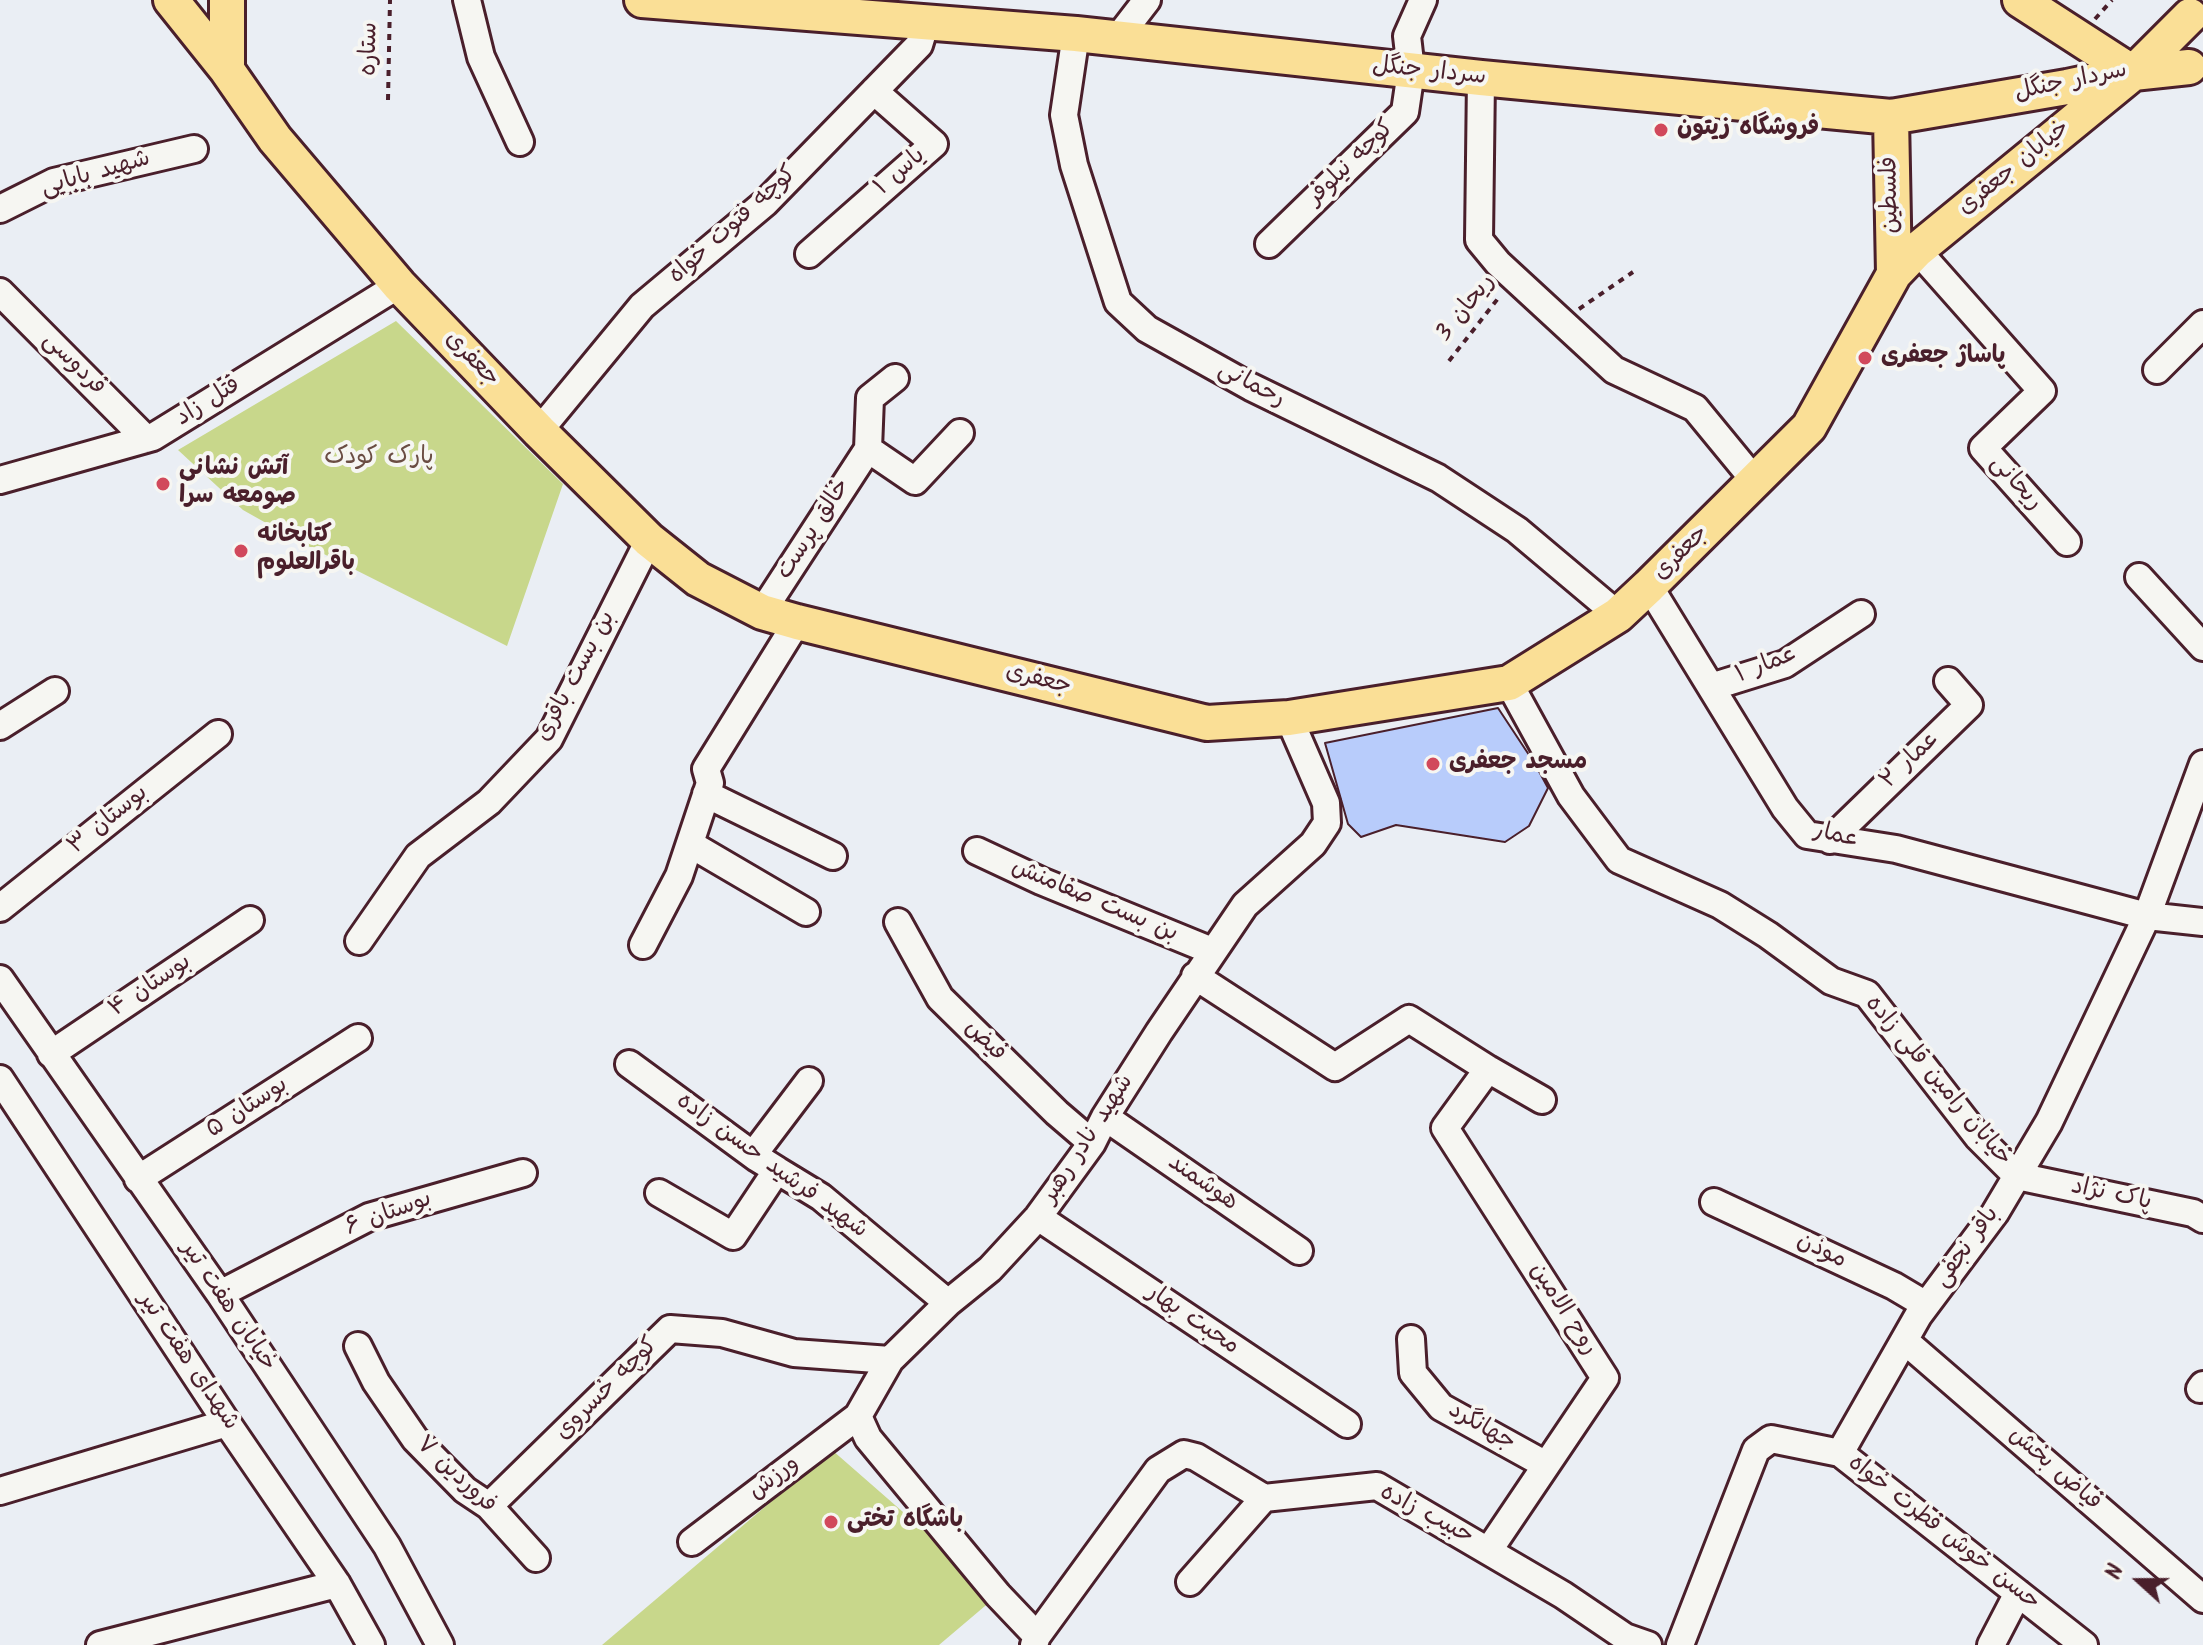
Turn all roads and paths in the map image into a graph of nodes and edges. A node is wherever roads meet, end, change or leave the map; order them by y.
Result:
1 (172, 0) edge
2 (226, 0) edge
3 (390, 0) edge
4 (467, 0) edge
5 (642, 0) edge
6 (1147, 0) edge
7 (1423, 0) edge
8 (2020, 0) edge
9 (2197, 10) edge
10 (926, 22) junction
11 (1076, 34) junction
12 (1117, 39) junction
13 (227, 70) junction
14 (1411, 71) junction
15 (2133, 73) junction
16 (2198, 76) edge
17 (1481, 78) junction
18 (874, 91) junction
19 (388, 100) dead end
20 (1891, 117) junction
21 (520, 142) dead end
22 (194, 149) dead end
23 (0, 209) edge
24 (1269, 244) dead end
25 (809, 254) dead end
26 (1906, 262) junction
27 (1633, 272) dead end
28 (1514, 278) junction
29 (399, 285) junction
30 (0, 292) edge
31 (1560, 322) junction
32 (2203, 324) edge
33 (1449, 361) dead end
34 (2157, 370) dead end
35 (895, 378) dead end
36 (539, 431) junction
37 (960, 433) dead end
38 (146, 439) junction
39 (868, 449) junction
40 (0, 480) edge
41 (1755, 481) junction
42 (649, 540) junction
43 (2067, 542) dead end
44 (2139, 577) dead end
45 (1649, 586) junction
46 (762, 612) junction
47 (1861, 614) dead end
48 (1618, 615) junction
49 (797, 622) junction
50 (2203, 647) edge
51 (1948, 681) dead end
52 (1509, 683) junction
53 (1711, 687) junction
54 (55, 691) dead end
55 (1289, 718) junction
56 (0, 726) edge
57 (218, 734) dead end
58 (2203, 764) edge
59 (706, 794) junction
60 (1830, 840) junction
61 (690, 844) junction
62 (977, 851) dead end
63 (833, 856) dead end
64 (0, 908) edge
65 (806, 912) dead end
66 (2147, 916) junction
67 (250, 920) dead end
68 (898, 922) dead end
69 (2203, 922) edge
70 (359, 941) dead end
71 (643, 945) dead end
72 (1212, 951) junction
73 (1195, 976) junction
74 (0, 979) edge
75 (358, 1038) dead end
76 (51, 1054) junction
77 (629, 1064) dead end
78 (1488, 1069) junction
79 (809, 1081) dead end
80 (1, 1083) edge
81 (1542, 1100) dead end
82 (1105, 1117) junction
83 (1092, 1143) junction
84 (753, 1155) junction
85 (777, 1170) junction
86 (523, 1173) dead end
87 (2017, 1176) junction
88 (138, 1179) junction
89 (659, 1193) dead end
90 (1714, 1202) dead end
91 (1038, 1217) junction
92 (2203, 1219) edge
93 (1299, 1251) dead end
94 (220, 1294) junction
95 (948, 1303) junction
96 (1926, 1305) junction
97 (1411, 1339) dead end
98 (1905, 1341) junction
99 (358, 1346) dead end
100 (890, 1360) junction
101 (858, 1416) junction
102 (227, 1423) junction
103 (1347, 1424) dead end
104 (1840, 1453) junction
105 (1546, 1465) junction
106 (0, 1491) edge
107 (1264, 1498) junction
108 (489, 1506) junction
109 (692, 1542) dead end
110 (1489, 1550) junction
111 (536, 1558) dead end
112 (1190, 1582) dead end
113 (337, 1584) junction
114 (2018, 1593) junction
115 (2203, 1599) edge
116 (1035, 1640) edge
117 (100, 1645) edge
118 (371, 1645) edge
119 (440, 1645) edge
120 (1648, 1645) edge
121 (1680, 1645) edge
122 (1991, 1645) edge
123 (2084, 1645) edge

1 - 2 main road
1 - 13 main road
2 - 13 main road
3 - 19 path, ستاره
4 - 21 street
5 - 10 main road, سردار جنگل
6 - 12 street
7 - 14 street, کوچه نیلوفر
8 - 15 main road
9 - 15 main road, سردار جنگل
9 - 16 main road
10 - 11 main road, سردار جنگل
10 - 18 street, کوچه فتوت خواه
11 - 12 main road, سردار جنگل
11 - 48 street, رحمانی
12 - 14 main road, سردار جنگل
13 - 29 main road, جعفری
14 - 17 main road, سردار جنگل
14 - 24 street, کوچه نیلوفر
15 - 16 main road
15 - 20 main road, سردار جنگل
15 - 26 main road, خیابان جعفری
17 - 20 main road, سردار جنگل
17 - 28 street
18 - 25 street, یاس ۱
18 - 36 street, کوچه فتوت خواه
20 - 26 main road, فلسطین
22 - 23 street, شهید بابایی
26 - 41 main road, جعفری
26 - 43 street, ریحانی
27 - 31 path
28 - 31 street
28 - 33 path, ریحان 3
29 - 36 main road, جعفری
29 - 38 street, قتل زاد
30 - 38 street, فردوسی
31 - 41 street
32 - 34 street
35 - 39 street
36 - 42 main road, جعفری
37 - 39 street
38 - 40 street, قتل زاد
39 - 46 street, خالق پرست
41 - 45 main road, جعفری
42 - 46 main road, جعفری
42 - 70 street, بن بست باقری
44 - 50 street
45 - 48 main road, جعفری
45 - 53 street, عمار
46 - 49 main road, جعفری
47 - 53 street, عمار ۱
48 - 52 main road, جعفری
49 - 55 main road, جعفری
49 - 59 street
51 - 60 street, عمار ۲
52 - 55 main road, جعفری
52 - 87 street, خیابان رامین قلی زاده
53 - 60 street, عمار
54 - 56 street
55 - 72 street, شهید نادر رهبر
57 - 64 street, بوستان ۳
58 - 66 street, باقر نجفی
59 - 61 street
59 - 63 street
60 - 66 street, عمار
61 - 65 street
61 - 71 street
62 - 72 street, بن بست صفامنش
66 - 69 street, عمار
66 - 87 street, باقر نجفی
67 - 76 street, بوستان ۴
68 - 83 street, فیض
72 - 73 street, شهید نادر رهبر
73 - 78 street
73 - 82 street, شهید نادر رهبر
74 - 76 street, خیابان هفت تیر
75 - 88 street, بوستان ۵
76 - 88 street, خیابان هفت تیر
77 - 84 street, شهید فرشید حسن زاده
78 - 81 street
78 - 105 street, روح الامین
79 - 84 street
80 - 102 street, شهدای هفت تیر
82 - 83 street, شهید نادر رهبر
82 - 93 street, هوشمند
83 - 91 street, شهید نادر رهبر
84 - 85 street, شهید فرشید حسن زاده
85 - 89 street
85 - 95 street, شهید فرشید حسن زاده
86 - 94 street, بوستان ۶
87 - 92 street, پاک نژاد
87 - 96 street, باقر نجفی
88 - 94 street, خیابان هفت تیر
90 - 96 street, موذن
91 - 95 street, شهید نادر رهبر
91 - 103 street, محبت بهار
94 - 119 street, خیابان هفت تیر
95 - 100 street, شهید نادر رهبر
96 - 98 street, باقر نجفی
97 - 105 street, جهانگرد
98 - 104 street, باقر نجفی
98 - 115 street, فیاض بخش
99 - 108 street, فروردین ۷
100 - 101 street, شهید نادر رهبر
100 - 108 street, کوچه خسروی
101 - 109 street, ورزش
101 - 116 street
102 - 106 street
102 - 113 street, شهدای هفت تیر
104 - 114 street, حسن خوش فطرت خواه
104 - 121 street
105 - 110 street, روح الامین
107 - 110 street, حبیب زاده
107 - 112 street
107 - 116 street
108 - 111 street, فروردین ۷
110 - 120 street, حبیب زاده
113 - 117 street
113 - 118 street, شهدای هفت تیر
114 - 122 street
114 - 123 street, حسن خوش فطرت خواه

